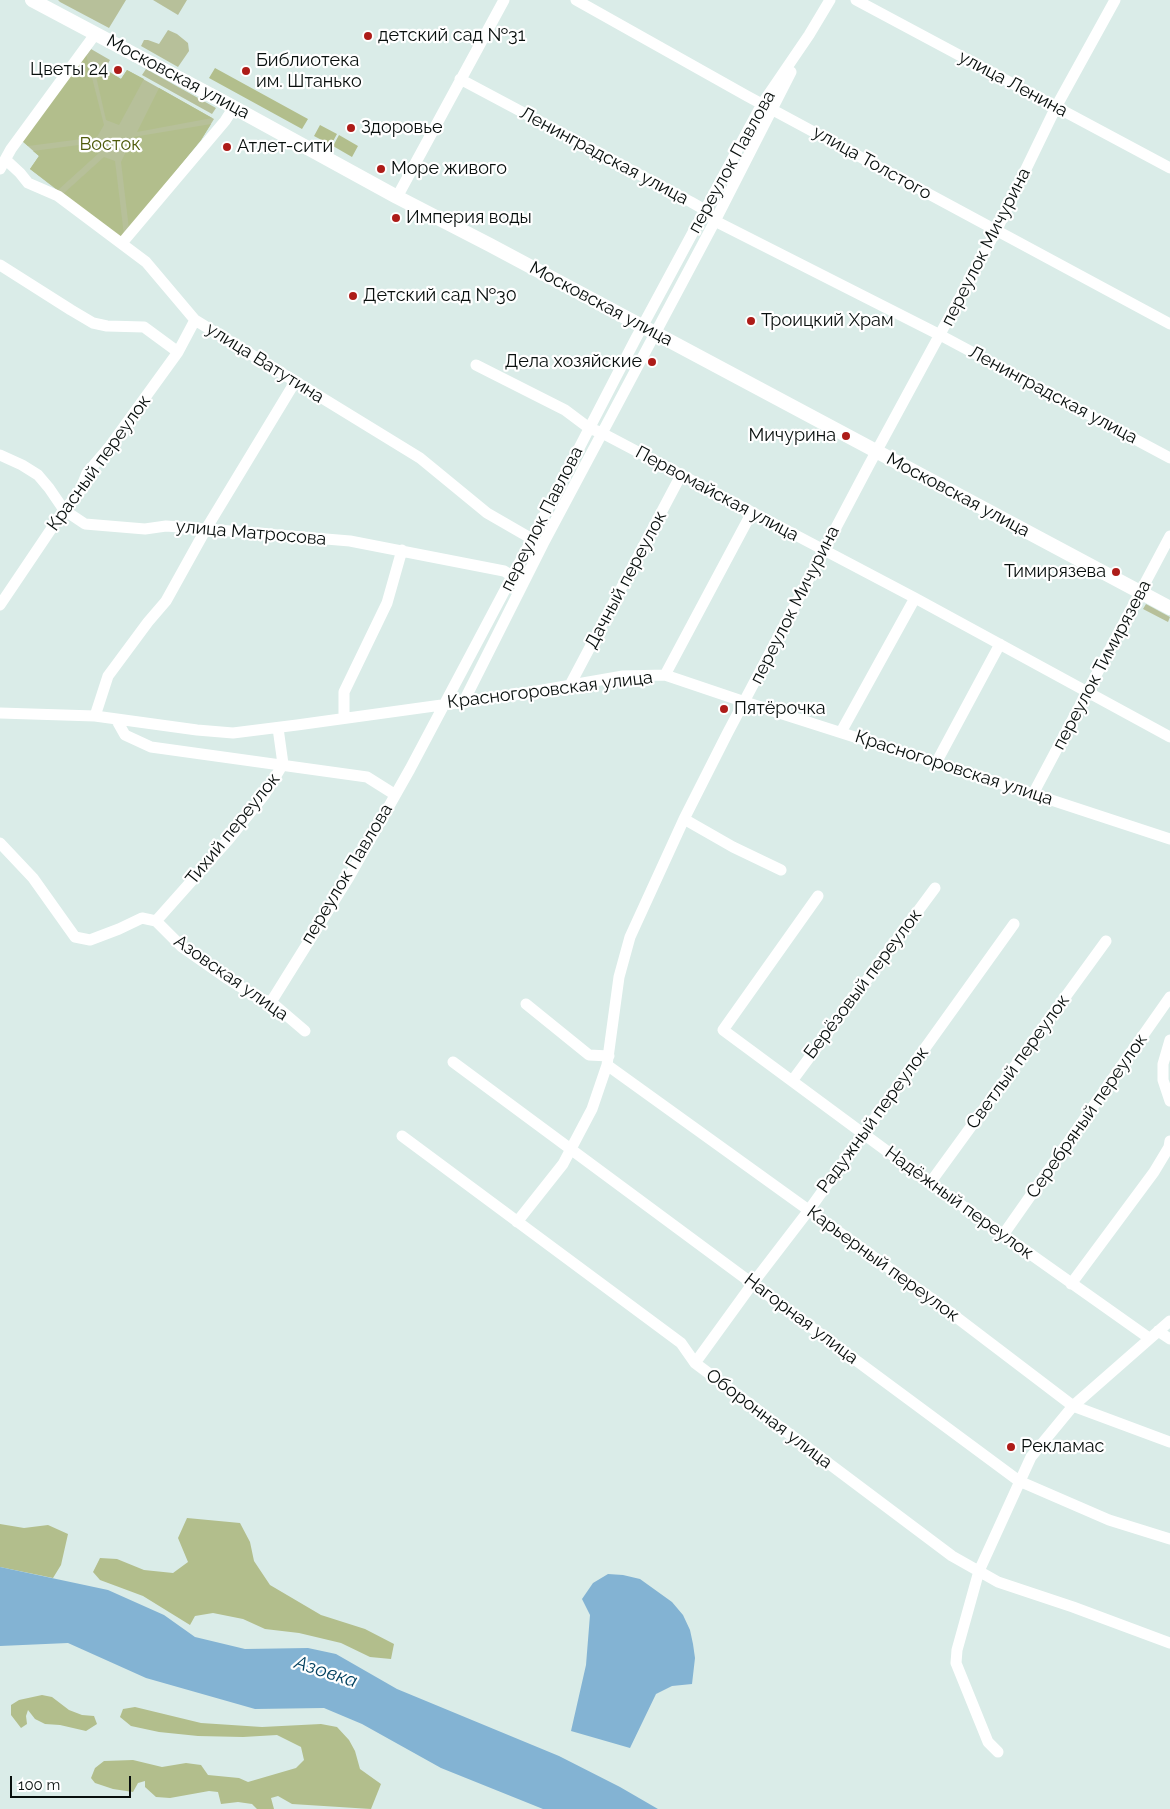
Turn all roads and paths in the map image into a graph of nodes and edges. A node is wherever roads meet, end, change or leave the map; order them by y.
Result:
1 (32, 0) edge
2 (504, 0) edge
3 (576, 0) edge
4 (830, 0) edge
5 (856, 0) edge
6 (1115, 0) edge
7 (96, 33) junction
8 (460, 80) junction
9 (234, 107) junction
10 (767, 107) junction
11 (1056, 107) junction
12 (3, 164) edge
13 (1170, 168) edge
14 (397, 197) junction
15 (705, 210) junction
16 (715, 221) junction
17 (996, 231) junction
18 (122, 243) junction
19 (0, 265) edge
20 (195, 320) junction
21 (1170, 324) edge
22 (642, 327) junction
23 (655, 334) junction
24 (940, 335) junction
25 (178, 352) junction
26 (476, 365) dead end
27 (295, 382) junction
28 (589, 428) junction
29 (602, 433) junction
30 (876, 452) junction
31 (0, 455) edge
32 (1170, 458) edge
33 (681, 475) junction
34 (64, 510) junction
35 (752, 512) junction
36 (206, 529) junction
37 (1170, 536) edge
38 (537, 542) junction
39 (402, 550) junction
40 (823, 551) junction
41 (512, 577) junction
42 (523, 582) junction
43 (1141, 592) junction
44 (915, 598) junction
45 (0, 605) edge
46 (1170, 608) edge
47 (1000, 644) junction
48 (665, 675) junction
49 (570, 685) junction
50 (1087, 692) junction
51 (464, 701) junction
52 (745, 702) junction
53 (445, 704) junction
54 (0, 712) edge
55 (95, 716) junction
56 (344, 718) junction
57 (116, 719) junction
58 (278, 728) junction
59 (841, 732) junction
60 (1170, 737) edge
61 (936, 763) junction
62 (284, 764) junction
63 (394, 794) junction
64 (1034, 794) junction
65 (684, 819) junction
66 (1170, 840) edge
67 (0, 843) edge
68 (781, 870) dead end
69 (935, 888) dead end
70 (818, 896) dead end
71 (156, 921) junction
72 (1014, 924) dead end
73 (1106, 942) dead end
74 (271, 1002) junction
75 (1169, 1002) edge
76 (526, 1004) dead end
77 (305, 1031) dead end
78 (1170, 1040) edge
79 (608, 1061) junction
80 (453, 1062) dead end
81 (792, 1080) junction
82 (1170, 1101) edge
83 (863, 1134) junction
84 (402, 1136) dead end
85 (1170, 1141) edge
86 (571, 1150) junction
87 (930, 1183) junction
88 (809, 1210) junction
89 (517, 1222) junction
90 (1003, 1235) junction
91 (753, 1283) junction
92 (1071, 1284) junction
93 (1170, 1321) edge
94 (1158, 1331) junction
95 (1148, 1338) junction
96 (1170, 1339) edge
97 (695, 1363) junction
98 (1073, 1406) junction
99 (1170, 1442) edge
100 (1019, 1481) junction
101 (1170, 1540) edge
102 (979, 1571) junction
103 (1170, 1644) edge
104 (998, 1752) dead end

1 - 7 main road, Московская улица
2 - 8 street
3 - 10 street, улица Толстого
4 - 10 street, переулок Павлова
5 - 11 street, улица Ленина
6 - 11 street, переулок Мичурина
7 - 9 main road, Московская улица
7 - 12 street
8 - 14 street
8 - 15 street, Ленинградская улица
9 - 14 main road, Московская улица
9 - 18 street
10 - 15 street, переулок Павлова
10 - 16 street, переулок Павлова
10 - 17 street, улица Толстого
11 - 13 street, улица Ленина
11 - 17 street, переулок Мичурина
12 - 18 street, улица Ватутина
14 - 22 main road, Московская улица
15 - 16 street, Ленинградская улица
15 - 22 street, переулок Павлова
16 - 23 street, переулок Павлова
16 - 24 street, Ленинградская улица
17 - 21 street, улица Толстого
17 - 24 street, переулок Мичурина
18 - 20 street, улица Ватутина
19 - 25 street
20 - 25 street, Красный переулок
20 - 27 street, улица Ватутина
22 - 23 main road, Московская улица
22 - 28 street, переулок Павлова
23 - 29 street, переулок Павлова
23 - 30 main road, Московская улица
24 - 30 street, переулок Мичурина
24 - 32 street, Ленинградская улица
25 - 34 street, Красный переулок
26 - 28 street, Первомайская улица
27 - 36 street
27 - 38 street, улица Ватутина
28 - 29 street, Первомайская улица
28 - 38 street, переулок Павлова
29 - 33 street, Первомайская улица
29 - 38 street, переулок Павлова
30 - 40 street, переулок Мичурина
30 - 43 main road, Московская улица
31 - 34 street, улица Матросова
33 - 35 street, Первомайская улица
33 - 49 street, Дачный переулок
34 - 36 street, улица Матросова
34 - 45 street, Красный переулок
35 - 40 street, Первомайская улица
35 - 48 street
36 - 39 street, улица Матросова
36 - 55 street
37 - 43 street, переулок Тимирязева
38 - 41 street, переулок Павлова
38 - 42 street, переулок Павлова
39 - 41 street, улица Матросова
39 - 56 street
40 - 44 street, Первомайская улица
40 - 52 street, переулок Мичурина
41 - 42 street, улица Матросова
41 - 53 street, переулок Павлова
42 - 51 street, переулок Павлова
43 - 46 main road, Московская улица
43 - 50 street, переулок Тимирязева
44 - 47 street, Первомайская улица
44 - 59 street
47 - 50 street, Первомайская улица
47 - 61 street
48 - 49 street, Красногоровская улица
48 - 52 street, Красногоровская улица
49 - 51 street, Красногоровская улица
50 - 60 street, Первомайская улица
50 - 64 street, переулок Тимирязева
51 - 53 street, Красногоровская улица
52 - 59 street, Красногоровская улица
52 - 65 street, переулок Мичурина
53 - 56 street, Красногоровская улица
53 - 63 street, переулок Павлова
54 - 55 street, Красногоровская улица
55 - 57 street, Красногоровская улица
56 - 58 street, Красногоровская улица
57 - 58 street, Красногоровская улица
57 - 62 street
58 - 62 street, Тихий переулок
59 - 61 street, Красногоровская улица
61 - 64 street, Красногоровская улица
62 - 63 street
62 - 71 street, Тихий переулок
63 - 74 street, переулок Павлова
64 - 66 street, Красногоровская улица
65 - 68 street
65 - 79 street, переулок Мичурина
67 - 71 street
69 - 81 street, Берёзовый переулок
70 - 81 street, Надёжный переулок
71 - 74 street, Азовская улица
72 - 83 street, Радужный переулок
73 - 87 street, Светлый переулок
74 - 77 street, Азовская улица
75 - 90 street, Серебряный переулок
76 - 79 street, Карьерный переулок
78 - 82 street
79 - 86 street, переулок Мичурина
79 - 88 street, Карьерный переулок
80 - 86 street, Нагорная улица
81 - 83 street, Надёжный переулок
83 - 87 street, Надёжный переулок
83 - 88 street, Радужный переулок
84 - 89 street, Оборонная улица
85 - 92 street
86 - 89 street, переулок Мичурина
86 - 91 street, Нагорная улица
87 - 90 street, Надёжный переулок
88 - 91 street, Радужный переулок
88 - 98 street, Карьерный переулок
89 - 97 street, Оборонная улица
90 - 92 street, Надёжный переулок
91 - 97 street, Радужный переулок
91 - 100 street, Нагорная улица
92 - 95 street, Надёжный переулок
93 - 94 street
94 - 95 street
94 - 96 street
95 - 98 street
97 - 102 street, Оборонная улица
98 - 99 street, Карьерный переулок
98 - 100 street
100 - 101 street, Нагорная улица
100 - 102 street
102 - 103 street, Оборонная улица
102 - 104 street

